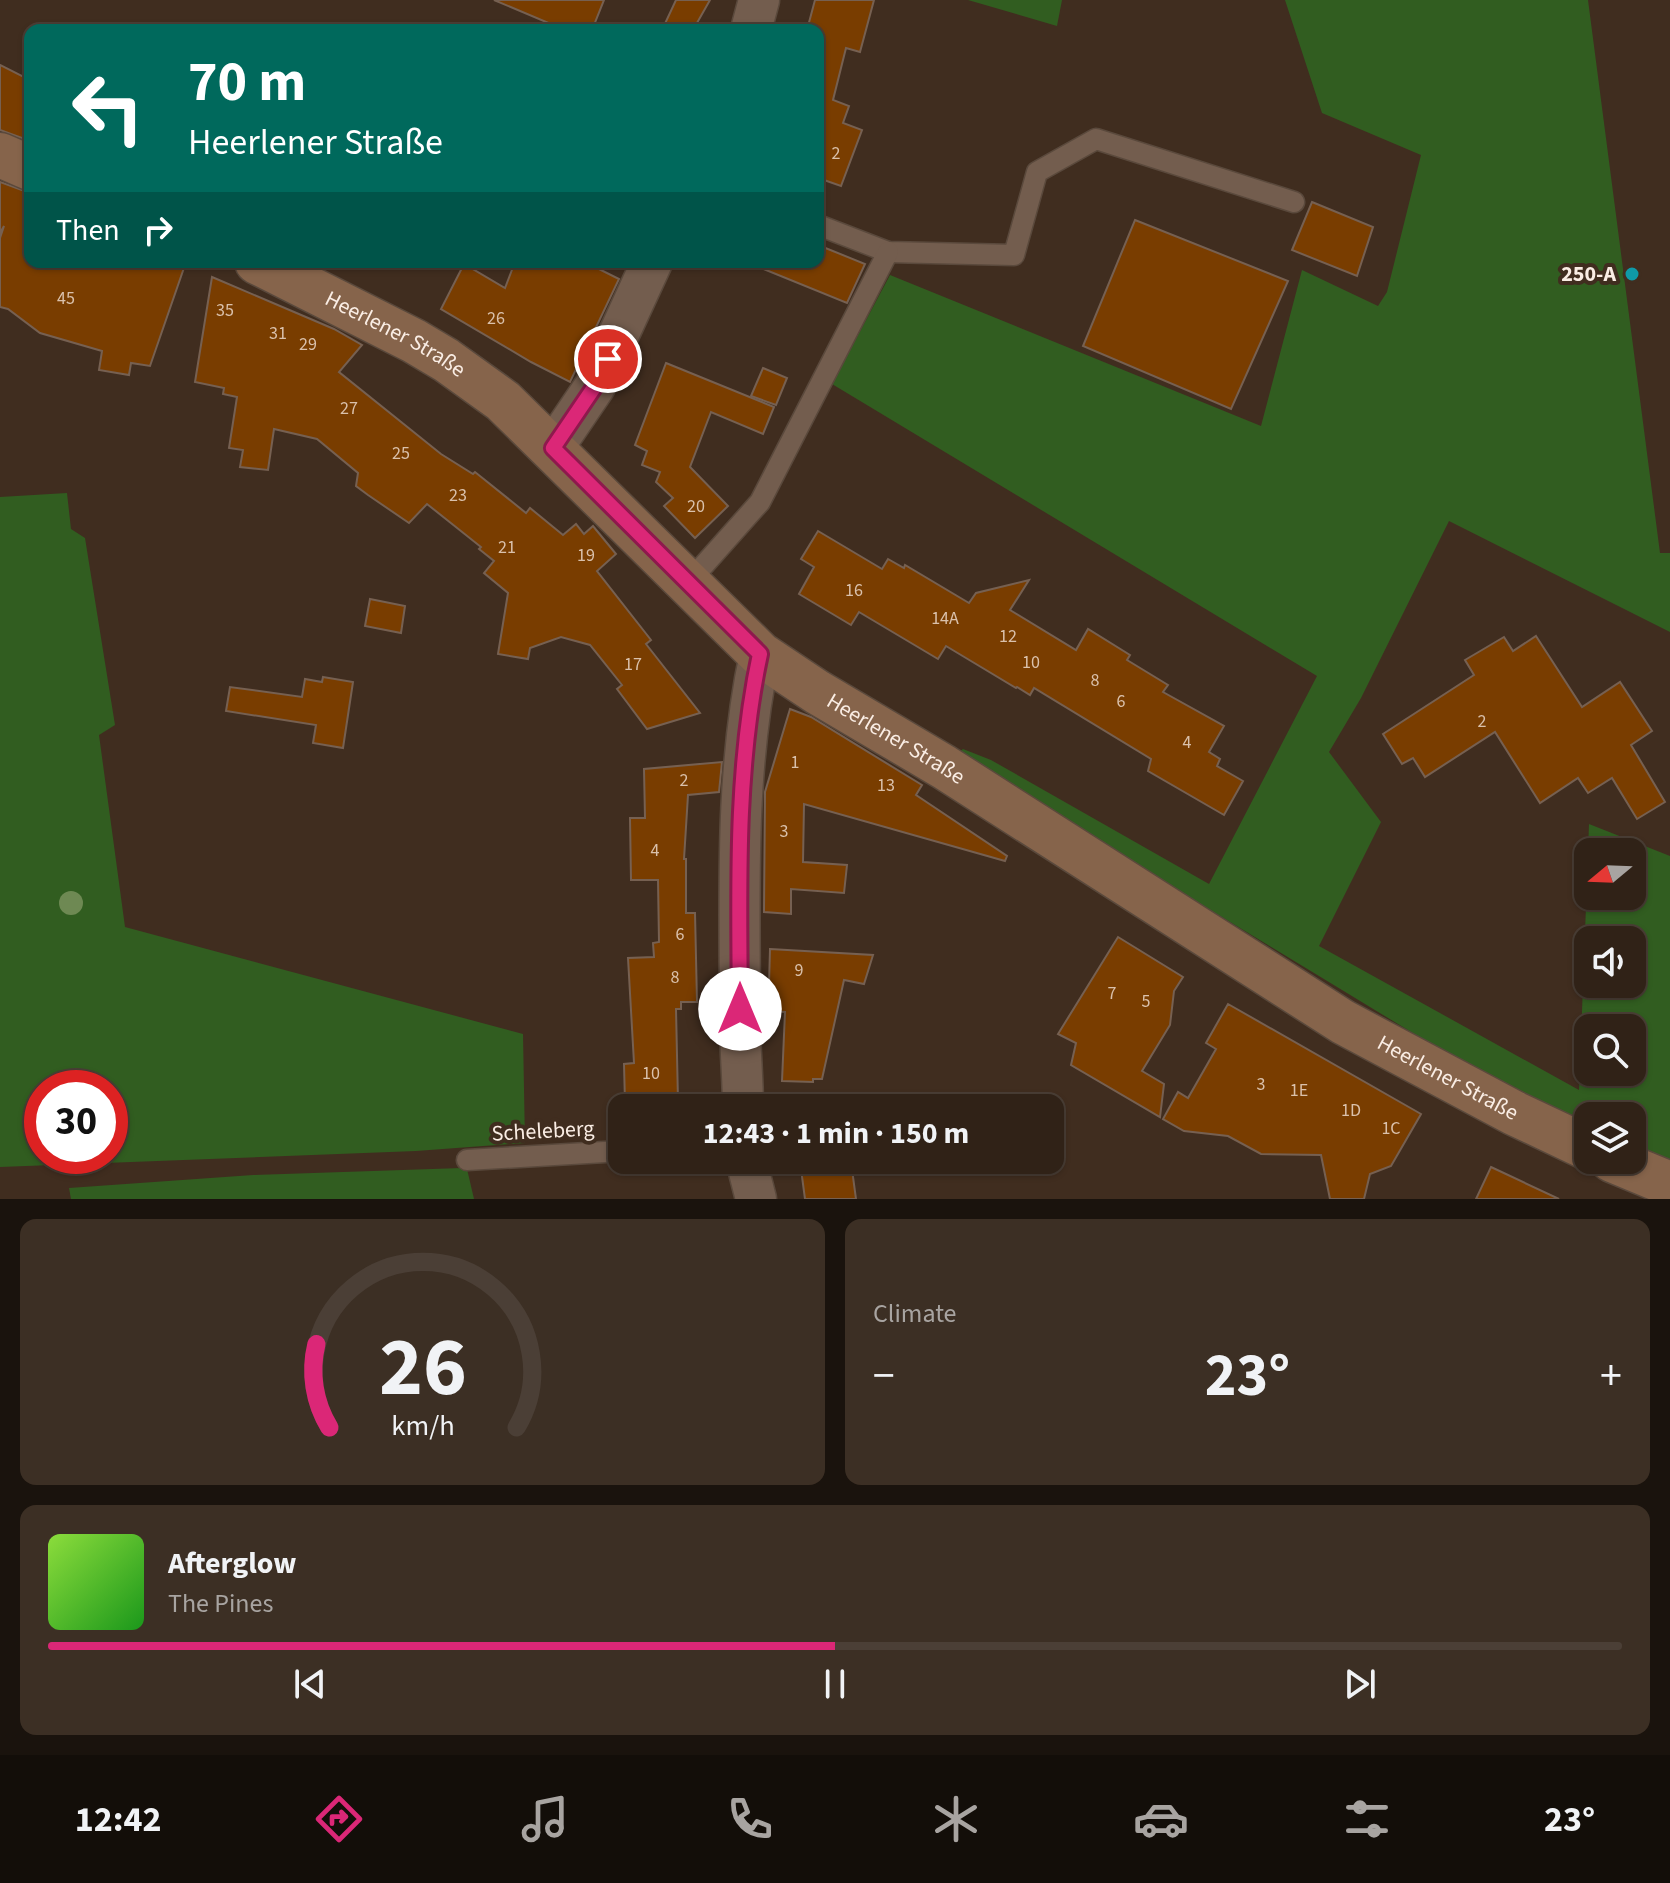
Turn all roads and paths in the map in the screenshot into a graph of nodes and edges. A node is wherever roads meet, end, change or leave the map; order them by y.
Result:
1 (759, 0) edge
2 (753, 24) edge
3 (0, 155) edge
4 (24, 165) edge
5 (1294, 202) dead end
6 (824, 227) edge
7 (888, 252) junction
8 (269, 268) edge
9 (649, 268) edge
10 (553, 448) junction
11 (687, 584) junction
12 (760, 654) junction
13 (743, 1094) edge
14 (1574, 1141) edge
15 (608, 1152) edge
16 (467, 1160) dead end
17 (750, 1174) edge
18 (1646, 1174) edge
19 (1670, 1184) edge
20 (756, 1199) edge

1 - 2 street
3 - 4 main road
5 - 7 lane
6 - 7 lane
7 - 11 lane
8 - 10 main road, Heerlener Straße
9 - 10 street
10 - 11 main road, Heerlener Straße
11 - 12 main road, Heerlener Straße
12 - 13 street
12 - 14 main road, Heerlener Straße
15 - 16 lane, Scheleberg
17 - 20 street
18 - 19 main road

